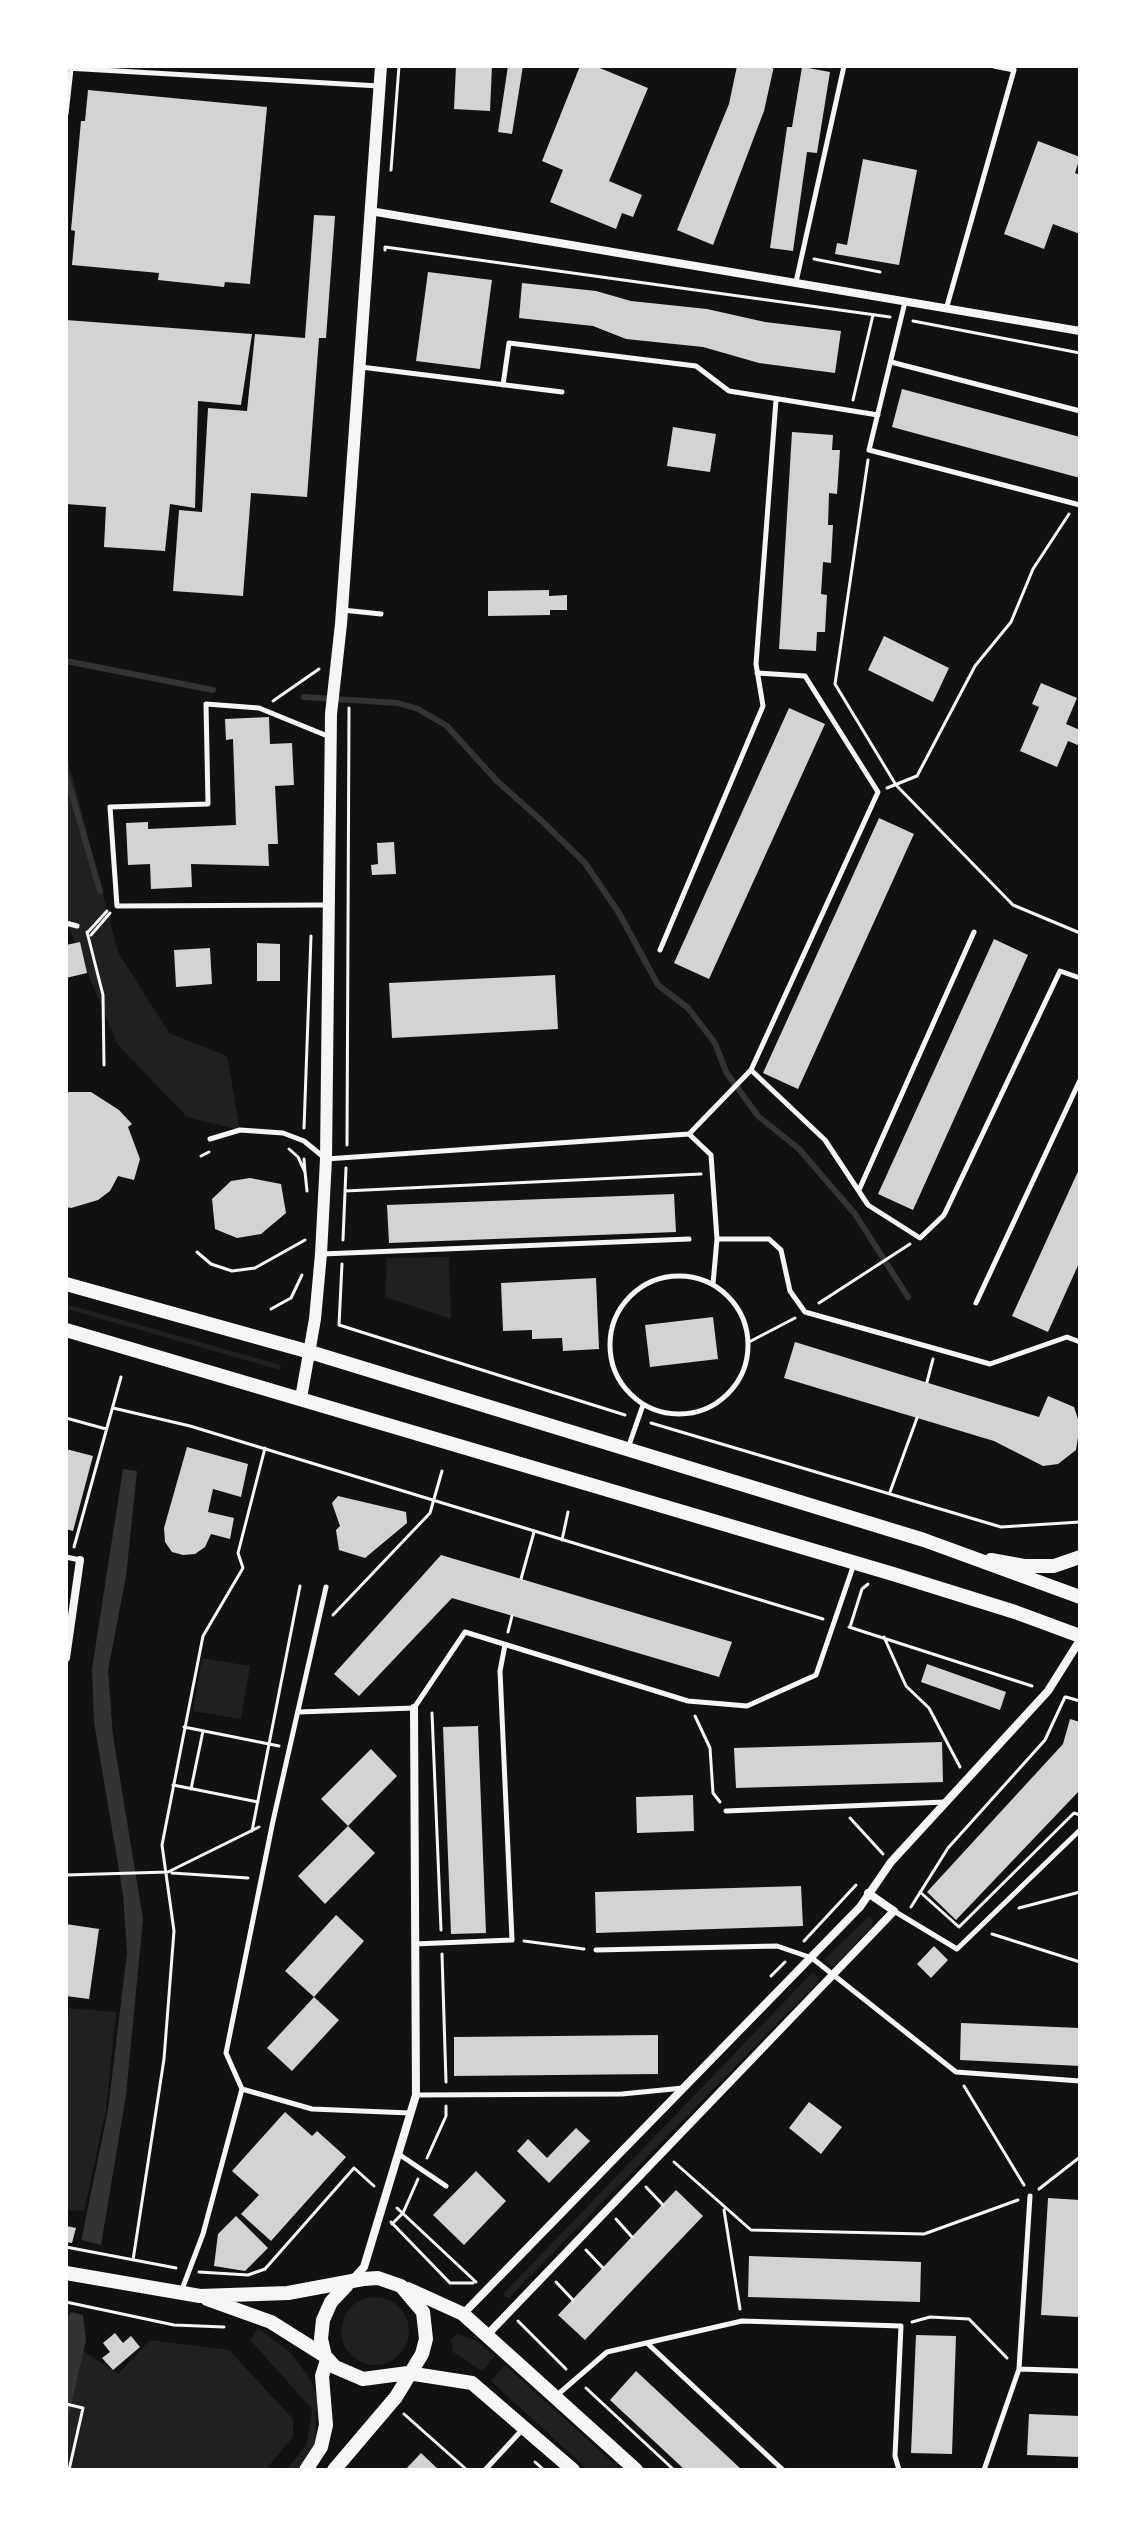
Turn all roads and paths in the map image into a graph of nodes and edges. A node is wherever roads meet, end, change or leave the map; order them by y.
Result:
1 (381, 66) edge
2 (399, 66) edge
3 (844, 66) edge
4 (994, 66) edge
5 (68, 68) edge
6 (380, 86) junction
7 (66, 114) edge
8 (391, 170) dead end
9 (370, 211) junction
10 (385, 247) dead end
11 (808, 258) dead end
12 (880, 272) dead end
13 (796, 282) junction
14 (906, 299) junction
15 (947, 306) junction
16 (873, 315) junction
17 (901, 319) junction
18 (1080, 331) edge
19 (1080, 353) edge
20 (891, 362) junction
21 (361, 367) junction
22 (503, 385) junction
23 (562, 392) dead end
24 (776, 400) junction
25 (850, 411) junction
26 (1080, 411) edge
27 (878, 415) junction
28 (869, 450) junction
29 (1078, 505) edge
30 (342, 610) junction
31 (381, 614) dead end
32 (319, 669) dead end
33 (757, 673) junction
34 (259, 708) junction
35 (349, 716) dead end
36 (331, 738) junction
37 (896, 785) junction
38 (878, 792) junction
39 (330, 905) junction
40 (114, 908) junction
41 (66, 923) edge
42 (77, 926) joint
43 (974, 932) dead end
44 (1080, 933) edge
45 (89, 934) junction
46 (311, 935) dead end
47 (660, 950) dead end
48 (1080, 978) edge
49 (104, 1065) dead end
50 (751, 1070) junction
51 (1080, 1080) edge
52 (689, 1134) junction
53 (210, 1139) dead end
54 (304, 1141) junction
55 (217, 1148) dead end
56 (287, 1148) dead end
57 (201, 1156) dead end
58 (347, 1158) junction
59 (326, 1159) junction
60 (305, 1172) junction
61 (712, 1173) junction
62 (345, 1191) junction
63 (859, 1191) junction
64 (307, 1192) dead end
65 (689, 1239) dead end
66 (717, 1239) junction
67 (197, 1252) dead end
68 (342, 1253) junction
69 (896, 1253) dead end
70 (321, 1254) junction
71 (304, 1256) dead end
72 (878, 1265) dead end
73 (304, 1272) dead end
74 (66, 1284) edge
75 (713, 1284) junction
76 (976, 1303) dead end
77 (271, 1309) dead end
78 (66, 1330) edge
79 (1080, 1342) edge
80 (936, 1349) junction
81 (310, 1352) junction
82 (121, 1377) dead end
83 (927, 1382) dead end
84 (301, 1398) junction
85 (643, 1405) junction
86 (113, 1408) junction
87 (66, 1418) edge
88 (917, 1418) dead end
89 (639, 1419) junction
90 (106, 1429) junction
91 (265, 1448) junction
92 (628, 1449) junction
93 (442, 1471) dead end
94 (890, 1492) junction
95 (434, 1501) junction
96 (568, 1512) dead end
97 (1080, 1522) edge
98 (534, 1532) junction
99 (562, 1540) junction
100 (978, 1557) junction
101 (1080, 1557) edge
102 (72, 1558) edge
103 (854, 1563) junction
104 (521, 1579) dead end
105 (873, 1583) dead end
106 (300, 1586) dead end
107 (326, 1587) dead end
108 (1080, 1597) edge
109 (512, 1616) dead end
110 (836, 1623) junction
111 (850, 1627) junction
112 (315, 1633) junction
113 (884, 1637) junction
114 (1080, 1638) edge
115 (505, 1645) junction
116 (66, 1658) edge
117 (1048, 1691) junction
118 (1027, 1697) dead end
119 (1065, 1697) junction
120 (688, 1701) junction
121 (1080, 1701) edge
122 (414, 1708) junction
123 (298, 1712) junction
124 (432, 1713) dead end
125 (184, 1727) junction
126 (203, 1731) junction
127 (268, 1744) junction
128 (291, 1748) junction
129 (971, 1760) dead end
130 (173, 1785) junction
131 (191, 1789) junction
132 (258, 1802) junction
133 (947, 1802) junction
134 (840, 1806) junction
135 (726, 1811) joint
136 (1080, 1815) edge
137 (273, 1821) junction
138 (1080, 1830) edge
139 (252, 1831) junction
140 (876, 1863) dead end
141 (168, 1872) junction
142 (66, 1875) edge
143 (261, 1879) junction
144 (859, 1881) dead end
145 (1080, 1892) edge
146 (868, 1893) junction
147 (999, 1909) junction
148 (894, 1911) junction
149 (978, 1929) junction
150 (512, 1940) junction
151 (441, 1942) junction
152 (414, 1944) junction
153 (596, 1950) joint
154 (795, 1951) junction
155 (812, 1958) junction
156 (1080, 1962) edge
157 (832, 1977) junction
158 (764, 1983) dead end
159 (956, 2072) junction
160 (1080, 2081) edge
161 (684, 2088) junction
162 (242, 2089) junction
163 (416, 2095) junction
164 (446, 2095) junction
165 (411, 2113) junction
166 (400, 2155) junction
167 (1080, 2157) edge
168 (671, 2159) dead end
169 (422, 2170) junction
170 (637, 2178) junction
171 (374, 2186) dead end
172 (446, 2186) dead end
173 (1030, 2196) junction
174 (392, 2203) dead end
175 (663, 2205) dead end
176 (607, 2209) junction
177 (723, 2209) junction
178 (403, 2213) junction
179 (392, 2224) junction
180 (632, 2237) dead end
181 (577, 2241) junction
182 (66, 2247) edge
183 (133, 2260) junction
184 (603, 2268) dead end
185 (189, 2271) junction
186 (546, 2272) junction
187 (66, 2273) edge
188 (348, 2285) junction
189 (401, 2286) junction
190 (181, 2293) junction
191 (200, 2296) junction
192 (573, 2300) dead end
193 (66, 2302) edge
194 (463, 2314) junction
195 (742, 2321) junction
196 (518, 2322) dead end
197 (901, 2326) junction
198 (224, 2327) dead end
199 (488, 2334) junction
200 (646, 2342) junction
201 (326, 2358) junction
202 (1019, 2369) junction
203 (1080, 2371) edge
204 (408, 2373) junction
205 (574, 2377) junction
206 (556, 2396) junction
207 (66, 2404) edge
208 (403, 2412) dead end
209 (525, 2426) junction
210 (69, 2470) edge
211 (306, 2470) edge
212 (334, 2470) edge
213 (467, 2470) edge
214 (485, 2470) edge
215 (573, 2470) edge
216 (636, 2470) edge
217 (674, 2470) edge
218 (783, 2470) edge
219 (899, 2470) edge
220 (984, 2470) edge

1 - 6 street
2 - 8 path
3 - 13 lane
4 - 15 lane
5 - 6 lane
5 - 7 lane
6 - 9 street
9 - 13 street
9 - 21 street
10 - 16 path
11 - 12 path
13 - 14 street
14 - 15 street
14 - 17 lane
15 - 18 street
16 - 17 path
16 - 25 path
17 - 19 path
17 - 20 lane
20 - 26 lane
20 - 27 lane
21 - 22 lane
21 - 30 street
22 - 23 lane
22 - 24 lane
24 - 25 lane
24 - 33 lane
25 - 27 lane
27 - 28 lane
28 - 29 lane
28 - 37 path
29 - 37 path
30 - 31 lane
30 - 36 street
32 - 34 path
33 - 38 lane
33 - 47 lane
34 - 36 lane
34 - 40 lane
35 - 58 path
36 - 39 street
37 - 38 path
37 - 44 path
38 - 50 lane
39 - 40 lane
39 - 59 street
40 - 45 path
41 - 42 lane
42 - 45 path
43 - 63 lane
45 - 49 path
46 - 54 path
48 - 63 lane
50 - 52 lane
50 - 63 lane
51 - 76 lane
52 - 58 lane
52 - 61 lane
53 - 54 lane
54 - 59 lane
54 - 60 path
55 - 57 path
56 - 60 path
58 - 59 lane
58 - 62 path
59 - 70 street
60 - 64 path
61 - 62 path
61 - 66 lane
62 - 68 path
65 - 68 lane
66 - 75 lane
66 - 80 lane
67 - 71 path
68 - 70 lane
68 - 89 path
69 - 72 path
70 - 81 street
73 - 77 path
74 - 81 main road
75 - 85 lane
75 - 85 lane
78 - 84 main road
79 - 80 lane
80 - 83 path
81 - 84 street
81 - 92 main road
82 - 86 path
84 - 103 main road
85 - 89 lane
86 - 90 path
86 - 91 path
87 - 90 path
88 - 94 path
89 - 92 lane
89 - 94 path
90 - 102 path
91 - 95 path
91 - 125 path
92 - 100 main road
93 - 95 path
94 - 97 path
95 - 98 path
95 - 112 path
96 - 99 path
98 - 99 path
98 - 104 path
99 - 110 path
100 - 101 main road
100 - 108 main road
102 - 116 street
103 - 110 lane
103 - 114 main road
105 - 111 path
106 - 127 path
107 - 112 lane
109 - 115 path
110 - 111 path
110 - 120 lane
111 - 113 path
112 - 123 lane
113 - 118 path
113 - 129 path
114 - 117 street
115 - 120 lane
115 - 122 lane
115 - 150 lane
117 - 119 path
117 - 133 street
119 - 121 path
119 - 136 path
120 - 135 path
122 - 123 lane
122 - 152 street
123 - 128 lane
124 - 151 path
125 - 126 path
125 - 130 path
126 - 127 path
126 - 131 path
127 - 128 path
127 - 132 path
128 - 137 lane
130 - 131 path
130 - 141 path
131 - 132 path
132 - 139 path
133 - 134 lane
133 - 146 street
134 - 135 lane
134 - 140 path
137 - 139 path
137 - 143 lane
138 - 147 lane
139 - 141 path
141 - 142 path
141 - 143 path
141 - 183 path
143 - 162 lane
144 - 154 path
145 - 147 path
146 - 148 street
146 - 155 street
147 - 149 lane
148 - 149 lane
148 - 157 street
149 - 156 path
150 - 151 lane
150 - 153 path
151 - 152 lane
151 - 164 path
152 - 163 street
153 - 154 lane
154 - 155 lane
154 - 158 path
155 - 157 lane
155 - 161 street
157 - 159 lane
157 - 170 street
159 - 160 lane
159 - 173 path
161 - 164 lane
161 - 194 street
162 - 165 lane
162 - 185 lane
163 - 164 lane
163 - 165 street
164 - 169 path
165 - 166 street
166 - 169 lane
166 - 188 street
167 - 173 path
168 - 177 path
169 - 172 lane
169 - 178 path
170 - 175 path
170 - 176 street
171 - 185 path
173 - 177 path
173 - 202 lane
174 - 179 path
176 - 180 path
176 - 181 street
177 - 195 path
178 - 179 path
178 - 179 path
181 - 184 path
181 - 186 street
182 - 183 path
183 - 185 path
185 - 190 lane
186 - 192 path
186 - 199 street
187 - 190 main road
188 - 189 main road
188 - 191 main road
188 - 201 main road
189 - 194 main road
189 - 204 main road
190 - 191 main road
191 - 201 main road
193 - 198 path
194 - 199 main road
195 - 197 lane
195 - 200 lane
196 - 205 path
197 - 202 path
197 - 219 lane
199 - 206 main road
200 - 205 lane
200 - 218 lane
201 - 204 main road
201 - 211 main road
202 - 203 lane
202 - 220 lane
204 - 209 main road
204 - 212 main road
205 - 206 lane
205 - 217 path
206 - 216 main road
207 - 210 path
208 - 213 path
209 - 214 lane
209 - 215 main road

